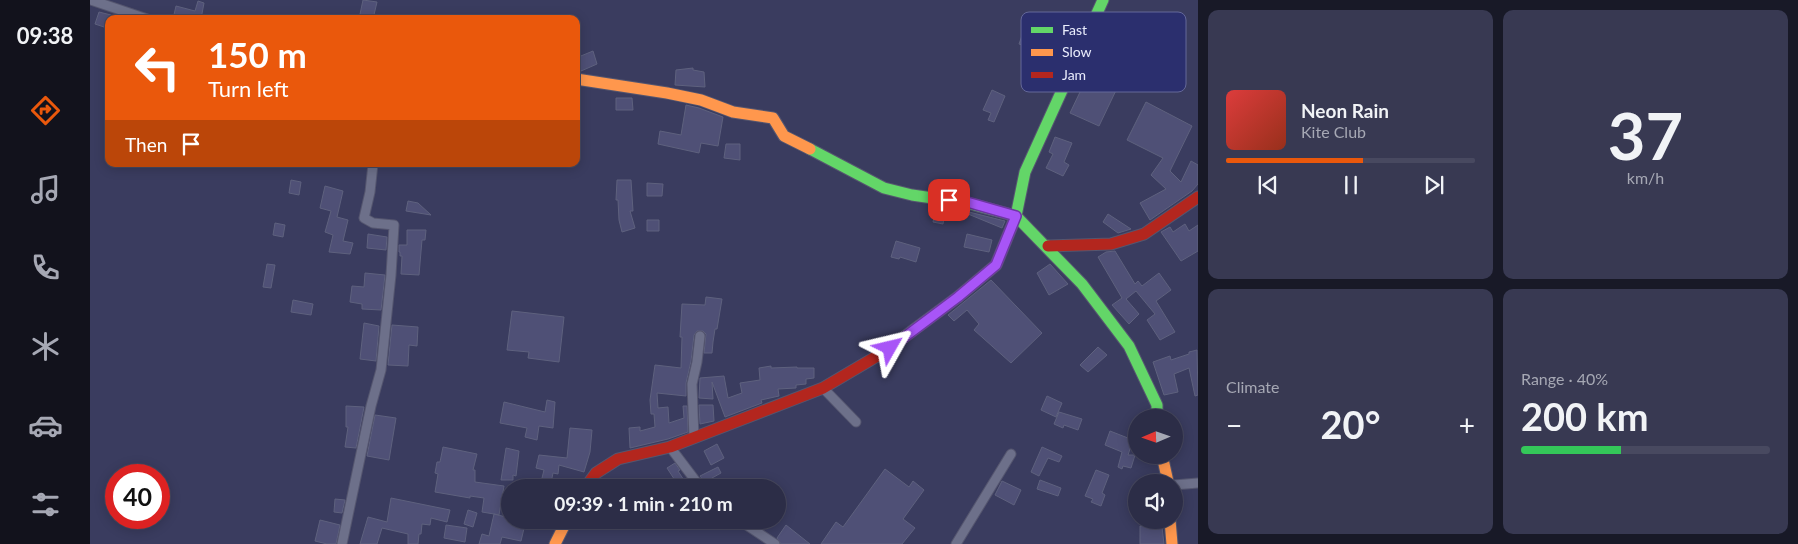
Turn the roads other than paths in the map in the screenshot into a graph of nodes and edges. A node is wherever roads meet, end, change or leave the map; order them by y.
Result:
1 (91, 0) edge
2 (1103, 0) edge
3 (1098, 12) edge
4 (135, 15) edge
5 (580, 80) edge
6 (1061, 92) edge
7 (373, 167) edge
8 (1198, 197) edge
9 (1016, 216) junction
10 (1045, 246) junction
11 (700, 336) dead end
12 (823, 388) junction
13 (1157, 409) edge
14 (856, 422) dead end
15 (694, 438) junction
16 (670, 447) junction
17 (1010, 454) dead end
18 (592, 479) edge
19 (695, 479) edge
20 (1198, 483) edge
21 (1183, 484) edge
22 (562, 529) edge
23 (752, 529) edge
24 (1171, 529) edge
25 (342, 544) edge
26 (555, 544) edge
27 (775, 544) edge
28 (956, 544) edge
29 (1172, 544) edge

1 - 4 street
2 - 3 street
5 - 9 street
6 - 9 street
7 - 25 street
8 - 10 street
9 - 10 street
9 - 12 street
10 - 13 street
11 - 15 street
12 - 14 street
12 - 15 street
15 - 16 street
16 - 18 street
16 - 19 street
17 - 28 street
20 - 21 street
22 - 26 street
23 - 27 street
24 - 29 street

